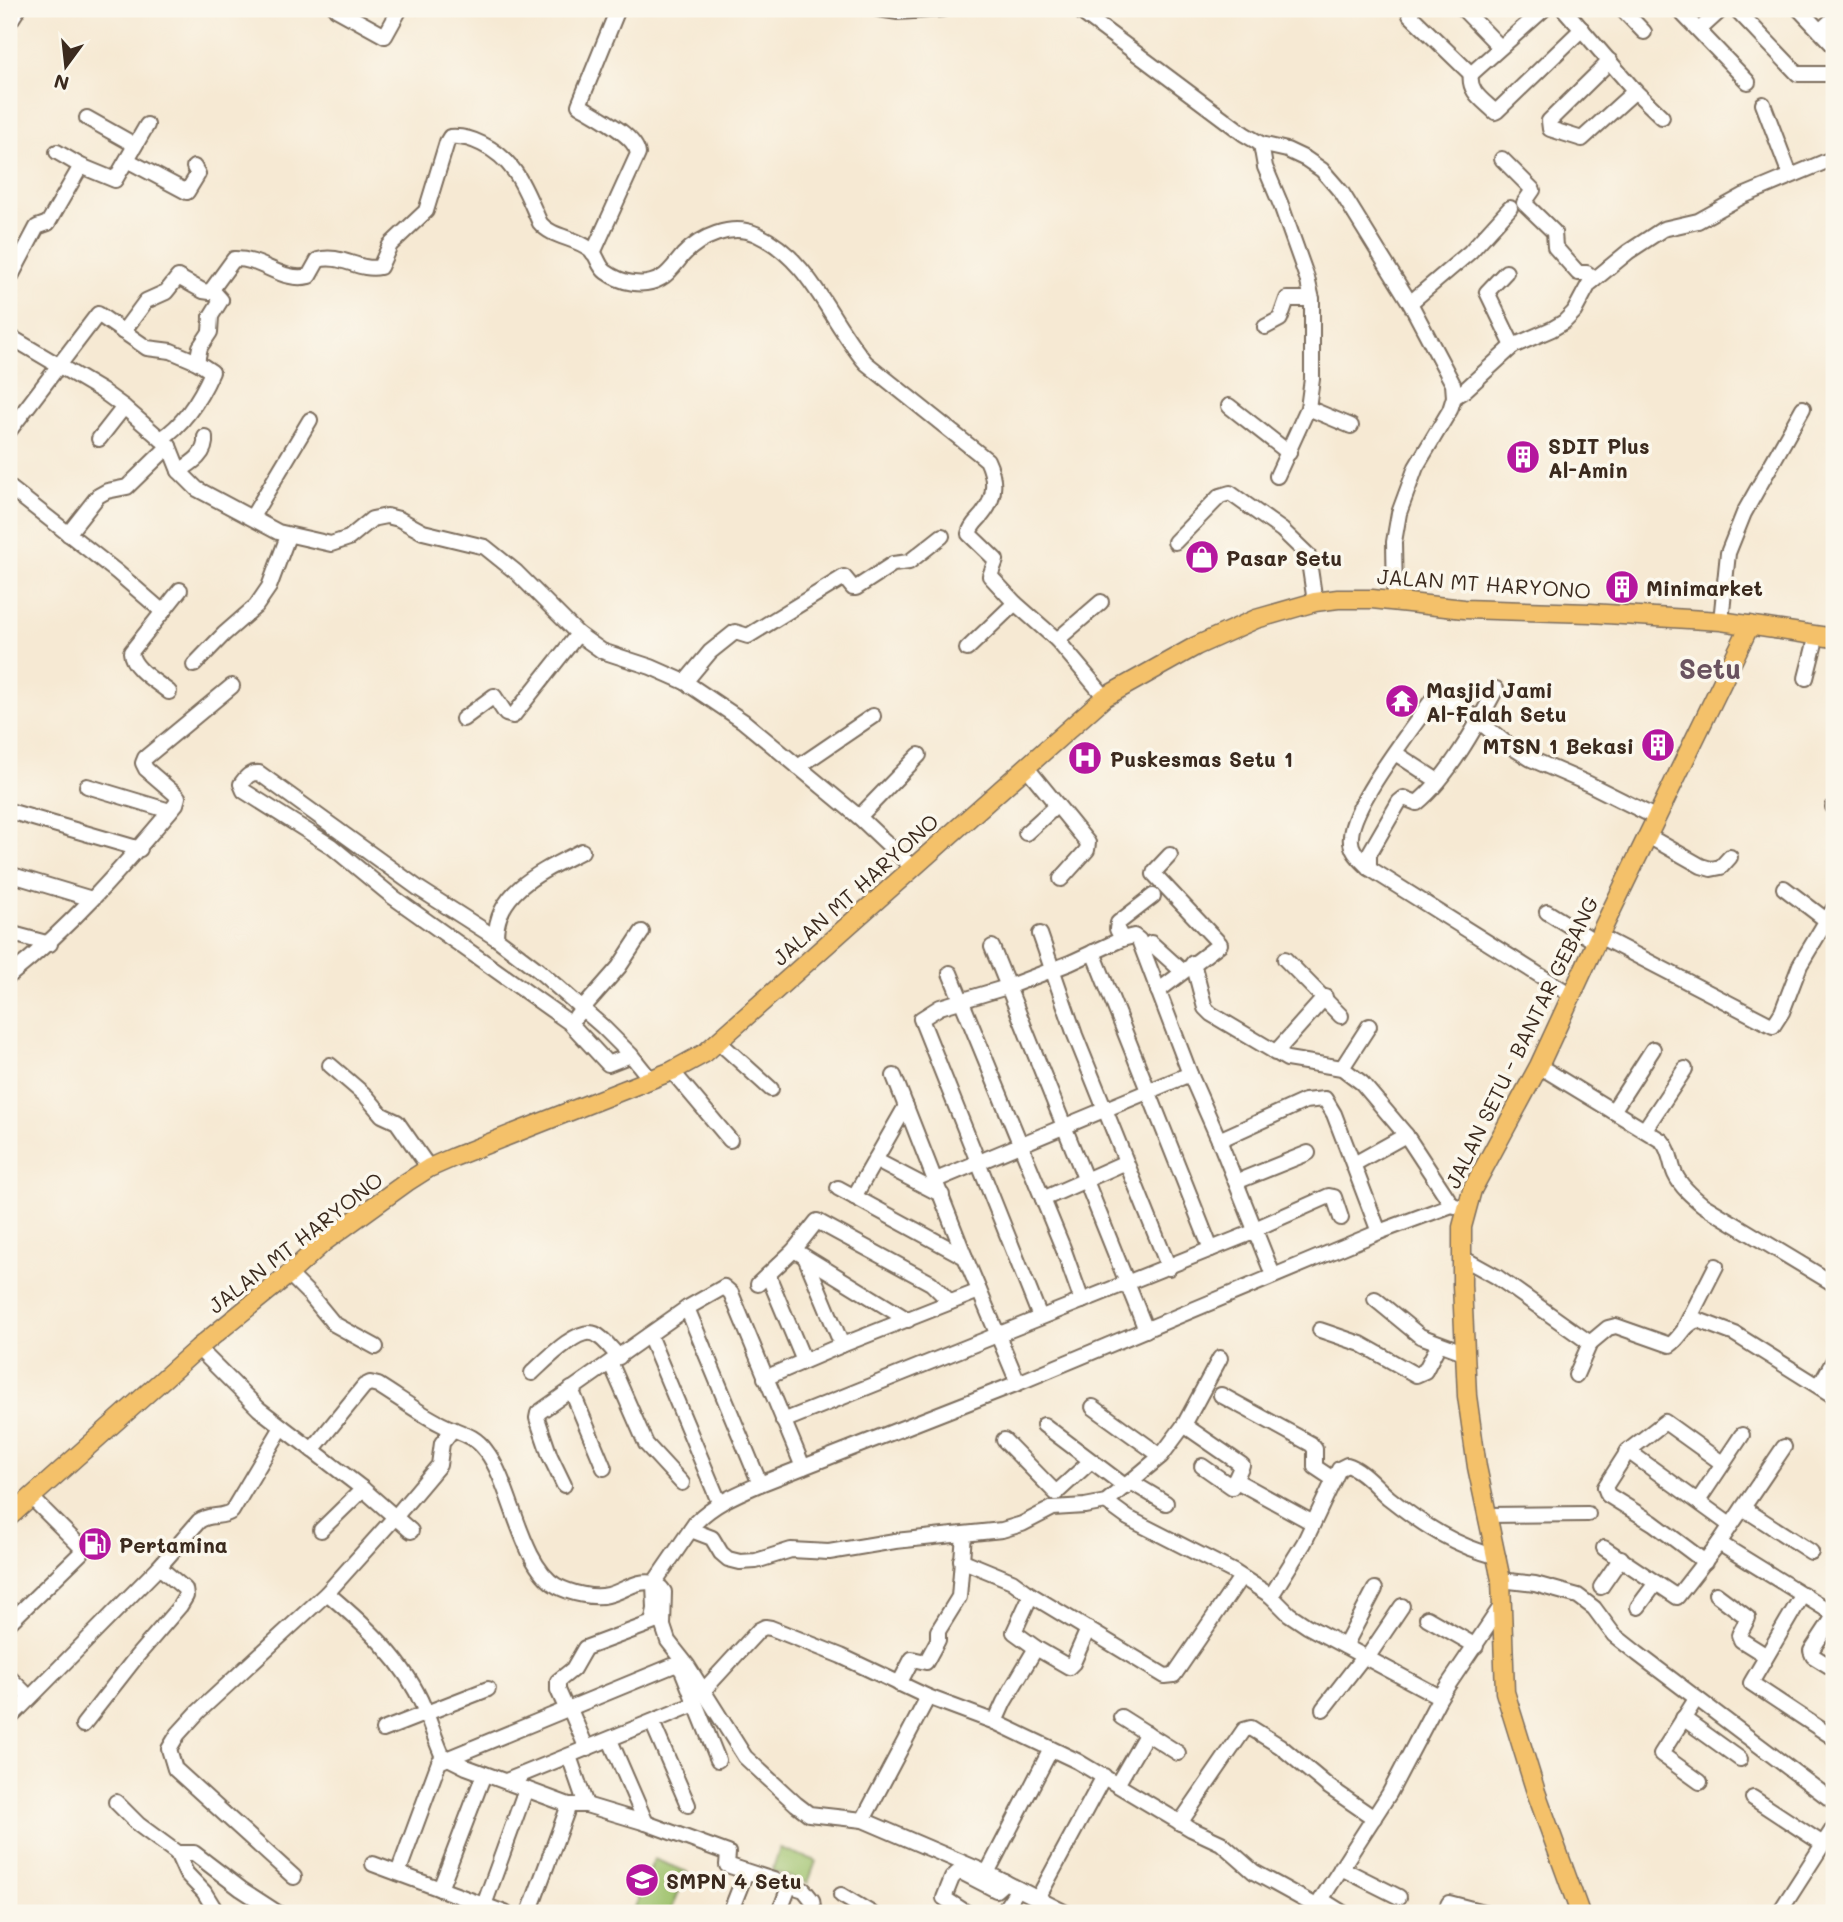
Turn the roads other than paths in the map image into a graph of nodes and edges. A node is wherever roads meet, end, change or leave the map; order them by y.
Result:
1 (18, 9) edge
2 (336, 9) edge
3 (401, 9) edge
4 (618, 9) edge
5 (878, 9) edge
6 (944, 9) edge
7 (1077, 9) edge
8 (1408, 9) edge
9 (1463, 9) edge
10 (1519, 9) edge
11 (1544, 9) edge
12 (1564, 9) edge
13 (1622, 9) edge
14 (1678, 9) edge
15 (1722, 9) edge
16 (1737, 9) edge
17 (1799, 9) edge
18 (1834, 18) edge
19 (1530, 20) junction
20 (9, 23) edge
21 (1582, 29) junction
22 (1699, 30) junction
23 (1820, 31) junction
24 (1644, 32) dead end
25 (1834, 46) edge
26 (1500, 47) junction
27 (1610, 61) junction
28 (1471, 74) junction
29 (1834, 74) edge
30 (1748, 82) dead end
31 (1635, 90) junction
32 (1763, 104) dead end
33 (1662, 117) dead end
34 (87, 118) dead end
35 (147, 125) dead end
36 (1261, 144) junction
37 (135, 145) junction
38 (57, 152) dead end
39 (1834, 158) edge
40 (1502, 159) dead end
41 (127, 160) junction
42 (80, 166) junction
43 (194, 167) dead end
44 (1790, 175) junction
45 (1510, 208) dead end
46 (593, 253) junction
47 (1506, 272) dead end
48 (9, 280) edge
49 (1594, 280) junction
50 (212, 290) junction
51 (1312, 299) junction
52 (1410, 303) junction
53 (1265, 327) dead end
54 (122, 332) junction
55 (9, 336) edge
56 (1513, 346) junction
57 (197, 362) junction
58 (59, 365) junction
59 (1454, 397) junction
60 (1229, 406) dead end
61 (124, 407) junction
62 (1308, 408) junction
63 (1803, 408) dead end
64 (310, 420) dead end
65 (1351, 426) dead end
66 (9, 431) edge
67 (205, 437) dead end
68 (99, 439) dead end
69 (165, 443) junction
70 (1289, 453) junction
71 (179, 471) junction
72 (1276, 476) dead end
73 (9, 488) edge
74 (251, 517) junction
75 (68, 534) junction
76 (288, 536) junction
77 (942, 536) dead end
78 (1175, 542) dead end
79 (180, 590) dead end
80 (1395, 600) junction
81 (1101, 602) dead end
82 (1315, 602) junction
83 (1015, 603) junction
84 (163, 612) junction
85 (1721, 621) junction
86 (1750, 625) junction
87 (578, 634) junction
88 (1826, 637) edge
89 (1057, 640) junction
90 (967, 649) dead end
91 (194, 666) dead end
92 (1806, 678) dead end
93 (685, 682) junction
94 (232, 686) dead end
95 (1496, 689) dead end
96 (169, 692) dead end
97 (1105, 697) junction
98 (873, 716) dead end
99 (463, 719) dead end
100 (1478, 722) junction
101 (1395, 753) junction
102 (919, 755) dead end
103 (798, 767) junction
104 (1027, 768) junction
105 (1438, 781) junction
106 (87, 786) dead end
107 (1057, 805) junction
108 (9, 811) edge
109 (170, 811) junction
110 (859, 817) junction
111 (1657, 818) junction
112 (1026, 833) dead end
113 (1647, 836) junction
114 (139, 849) junction
115 (582, 851) dead end
116 (1170, 856) dead end
117 (1730, 857) dead end
118 (913, 868) junction
119 (1368, 868) junction
120 (9, 874) edge
121 (1061, 879) dead end
122 (418, 888) junction
123 (1784, 888) dead end
124 (1153, 896) dead end
125 (393, 897) junction
126 (92, 899) junction
127 (1547, 912) dead end
128 (1830, 914) edge
129 (642, 932) dead end
130 (9, 933) edge
131 (1040, 934) dead end
132 (496, 938) junction
133 (1122, 939) junction
134 (1597, 939) junction
135 (1151, 943) dead end
136 (50, 944) junction
137 (992, 947) dead end
138 (1093, 952) junction
139 (1285, 959) dead end
140 (1187, 967) junction
141 (1052, 970) junction
142 (950, 973) dead end
143 (9, 976) edge
144 (1007, 986) junction
145 (1158, 990) junction
146 (1571, 995) junction
147 (1325, 997) junction
148 (961, 1001) junction
149 (583, 1009) junction
150 (1341, 1016) dead end
151 (570, 1023) junction
152 (1369, 1026) dead end
153 (719, 1042) junction
154 (1653, 1049) dead end
155 (1275, 1054) junction
156 (631, 1055) junction
157 (330, 1065) dead end
158 (1539, 1066) junction
159 (1342, 1068) junction
160 (1685, 1069) dead end
161 (672, 1072) junction
162 (1190, 1074) junction
163 (894, 1076) dead end
164 (651, 1080) junction
165 (771, 1089) dead end
166 (1147, 1091) junction
167 (906, 1106) junction
168 (1104, 1110) junction
169 (1613, 1111) junction
170 (1063, 1128) junction
171 (1645, 1129) junction
172 (1406, 1135) junction
173 (730, 1140) dead end
174 (1219, 1140) junction
175 (1021, 1144) junction
176 (1308, 1153) dead end
177 (875, 1160) junction
178 (978, 1162) junction
179 (1126, 1162) junction
180 (1354, 1164) junction
181 (429, 1168) junction
182 (936, 1180) junction
183 (1086, 1181) junction
184 (1236, 1182) junction
185 (838, 1188) dead end
186 (942, 1195) junction
187 (854, 1197) junction
188 (1043, 1199) junction
189 (1459, 1207) junction
190 (1342, 1218) dead end
191 (1256, 1230) junction
192 (1380, 1232) junction
193 (1211, 1249) junction
194 (800, 1254) junction
195 (965, 1257) junction
196 (1461, 1257) junction
197 (1716, 1266) dead end
198 (1169, 1268) junction
199 (289, 1274) junction
200 (1273, 1275) junction
201 (1126, 1283) junction
202 (1834, 1284) edge
203 (979, 1291) junction
204 (1375, 1299) dead end
205 (1082, 1301) junction
206 (950, 1302) junction
207 (687, 1308) junction
208 (1040, 1317) junction
209 (908, 1320) junction
210 (1685, 1328) junction
211 (1146, 1330) junction
212 (1320, 1330) dead end
213 (649, 1335) junction
214 (998, 1335) junction
215 (1590, 1343) junction
216 (1439, 1344) junction
217 (842, 1345) junction
218 (376, 1347) dead end
219 (198, 1348) junction
220 (1466, 1353) junction
221 (1220, 1358) dead end
222 (615, 1360) junction
223 (1834, 1360) edge
224 (804, 1361) junction
225 (532, 1373) dead end
226 (1576, 1375) dead end
227 (765, 1378) junction
228 (1018, 1383) junction
229 (1820, 1385) junction
230 (570, 1388) junction
231 (1221, 1395) dead end
232 (1834, 1396) edge
233 (1093, 1407) dead end
234 (783, 1421) junction
235 (1044, 1425) dead end
236 (1184, 1425) junction
237 (282, 1427) junction
238 (453, 1429) junction
239 (1742, 1435) dead end
240 (1004, 1440) dead end
241 (1784, 1447) dead end
242 (312, 1451) junction
243 (1629, 1451) junction
244 (1161, 1456) junction
245 (1091, 1461) junction
246 (1722, 1463) junction
247 (1202, 1466) dead end
248 (803, 1467) junction
249 (604, 1468) dead end
250 (1333, 1479) junction
251 (1235, 1480) junction
252 (682, 1483) dead end
253 (760, 1484) junction
254 (1128, 1484) junction
255 (564, 1485) dead end
256 (363, 1489) junction
257 (31, 1497) junction
258 (1698, 1501) junction
259 (1106, 1502) junction
260 (719, 1503) junction
261 (1166, 1503) dead end
262 (1744, 1508) junction
263 (1588, 1514) dead end
264 (1487, 1515) junction
265 (396, 1516) junction
266 (9, 1517) edge
267 (1313, 1523) junction
268 (1730, 1525) junction
269 (321, 1530) dead end
270 (411, 1531) dead end
271 (697, 1532) junction
272 (964, 1535) junction
273 (1719, 1543) junction
274 (1604, 1548) dead end
275 (1811, 1552) dead end
276 (1498, 1557) junction
277 (1621, 1559) junction
278 (961, 1560) junction
279 (1705, 1562) junction
280 (159, 1567) junction
281 (1241, 1577) junction
282 (1501, 1580) junction
283 (1656, 1583) junction
284 (654, 1584) junction
285 (1601, 1587) dead end
286 (1375, 1589) dead end
287 (327, 1592) junction
288 (1716, 1594) dead end
289 (1803, 1594) junction
290 (1031, 1595) junction
291 (1271, 1596) junction
292 (1503, 1604) junction
293 (1402, 1606) dead end
294 (1638, 1607) dead end
295 (1834, 1615) edge
296 (1427, 1618) dead end
297 (9, 1623) edge
298 (1088, 1629) junction
299 (1345, 1646) junction
300 (1476, 1646) junction
301 (1036, 1648) junction
302 (1765, 1655) junction
303 (1366, 1657) junction
304 (1834, 1669) edge
305 (9, 1677) edge
306 (900, 1684) junction
307 (488, 1689) dead end
308 (696, 1690) junction
309 (29, 1697) junction
310 (928, 1697) junction
311 (1440, 1698) junction
312 (1696, 1699) junction
313 (695, 1704) junction
314 (568, 1707) junction
315 (1323, 1709) dead end
316 (426, 1713) junction
317 (1121, 1717) dead end
318 (1683, 1718) junction
319 (9, 1719) edge
320 (652, 1722) junction
321 (995, 1722) junction
322 (83, 1725) dead end
323 (383, 1730) dead end
324 (1147, 1733) junction
325 (1834, 1738) edge
326 (610, 1740) junction
327 (587, 1749) junction
328 (1051, 1749) junction
329 (1178, 1753) dead end
330 (569, 1756) junction
331 (446, 1758) junction
332 (1740, 1759) dead end
333 (719, 1760) dead end
334 (484, 1774) junction
335 (1104, 1776) junction
336 (506, 1781) junction
337 (1700, 1782) dead end
338 (1118, 1783) junction
339 (526, 1790) junction
340 (1753, 1798) dead end
341 (116, 1802) dead end
342 (1834, 1802) edge
343 (569, 1805) junction
344 (586, 1805) junction
345 (688, 1805) dead end
346 (1374, 1818) junction
347 (863, 1820) junction
348 (646, 1823) junction
349 (1181, 1823) junction
350 (1834, 1827) edge
351 (1823, 1844) junction
352 (177, 1853) junction
353 (373, 1864) dead end
354 (1341, 1868) junction
355 (746, 1872) junction
356 (398, 1873) junction
357 (987, 1873) junction
358 (294, 1877) dead end
359 (1012, 1886) junction
360 (789, 1887) junction
361 (440, 1889) junction
362 (841, 1895) dead end
363 (1399, 1897) dead end
364 (1038, 1898) junction
365 (479, 1907) edge
366 (1317, 1907) edge
367 (217, 1913) edge
368 (278, 1913) edge
369 (505, 1913) edge
370 (529, 1913) edge
371 (730, 1913) edge
372 (779, 1913) edge
373 (814, 1913) edge
374 (871, 1913) edge
375 (967, 1913) edge
376 (1002, 1913) edge
377 (1066, 1913) edge
378 (1343, 1913) edge
379 (1444, 1913) edge
380 (1487, 1913) edge
381 (1580, 1913) edge
382 (1779, 1913) edge

1 - 20 street
2 - 3 street
4 - 46 street
5 - 6 street
7 - 36 street
8 - 28 street
9 - 26 street
10 - 19 street
11 - 19 street
12 - 21 street
13 - 24 street
14 - 22 street
15 - 22 street
16 - 29 street
17 - 23 street
18 - 23 street
19 - 26 street
21 - 27 street
21 - 28 street
22 - 30 street
23 - 25 street
26 - 28 street
27 - 31 street
27 - 31 street
31 - 33 street
32 - 44 street
34 - 37 street
35 - 37 street
36 - 51 street
36 - 52 street
37 - 41 street
38 - 42 street
39 - 44 street
40 - 49 street
41 - 42 street
41 - 43 street
42 - 48 street
44 - 49 street
45 - 52 street
46 - 50 street
46 - 83 street
47 - 56 street
49 - 56 street
50 - 54 street
50 - 57 street
51 - 53 street
51 - 62 street
52 - 59 street
54 - 57 street
54 - 58 street
55 - 58 street
56 - 59 street
57 - 69 street
58 - 61 street
58 - 66 street
59 - 80 street
60 - 70 street
61 - 68 street
61 - 69 street
62 - 65 street
62 - 70 street
63 - 85 street
64 - 74 street
67 - 71 street
69 - 71 street
69 - 75 street
70 - 72 street
71 - 74 street
73 - 75 street
74 - 76 street
75 - 84 street
76 - 87 street
76 - 91 street
77 - 93 street
78 - 82 street
79 - 84 street
80 - 82 main road, JALAN MT HARYONO
80 - 85 main road, JALAN MT HARYONO
81 - 89 street
82 - 97 main road, JALAN MT HARYONO
83 - 89 street
83 - 90 street
84 - 96 street
85 - 86 main road, JALAN MT HARYONO
86 - 88 main road, JALAN MT HARYONO
86 - 111 main road, JALAN SETU - BANTAR GEBANG
87 - 93 street
87 - 99 street
88 - 92 street
89 - 97 street
93 - 103 street
94 - 109 street
95 - 100 street
97 - 104 main road, JALAN MT HARYONO
98 - 103 street
100 - 101 street
100 - 105 street
100 - 111 street
101 - 105 street
101 - 119 street
102 - 110 street
103 - 110 street
104 - 107 street
104 - 118 main road, JALAN MT HARYONO
105 - 119 street
106 - 109 street
107 - 112 street
107 - 121 street
108 - 114 street
109 - 114 street
110 - 118 street
111 - 113 main road, JALAN SETU - BANTAR GEBANG
113 - 117 street
113 - 134 main road, JALAN SETU - BANTAR GEBANG
114 - 126 street
115 - 132 street
116 - 140 street
118 - 153 main road, JALAN MT HARYONO
119 - 146 street
120 - 126 street
122 - 125 street
122 - 125 street
122 - 132 street
123 - 128 street
124 - 133 street
125 - 151 street
126 - 136 street
127 - 134 street
128 - 134 street
129 - 149 street
130 - 136 street
131 - 141 street
132 - 149 street
133 - 138 street
133 - 145 street
134 - 146 main road, JALAN SETU - BANTAR GEBANG
135 - 140 street
136 - 143 street
137 - 144 street
138 - 141 street
138 - 166 street
139 - 147 street
140 - 145 street
140 - 155 street
141 - 144 street
141 - 168 street
142 - 148 street
144 - 148 street
144 - 170 street
145 - 162 street
146 - 158 main road, JALAN SETU - BANTAR GEBANG
147 - 150 street
147 - 155 street
148 - 175 street
148 - 178 street
149 - 151 street
149 - 156 street
151 - 156 street
152 - 159 street
153 - 161 main road, JALAN MT HARYONO
153 - 165 street
154 - 169 street
155 - 159 street
156 - 164 street
157 - 181 street
158 - 169 street
158 - 189 main road, JALAN SETU - BANTAR GEBANG
159 - 172 street
160 - 171 street
161 - 164 main road, JALAN MT HARYONO
161 - 173 street
162 - 166 street
162 - 174 street
163 - 167 street
164 - 181 main road, JALAN MT HARYONO
166 - 168 street
166 - 193 street
167 - 177 street
167 - 182 street
168 - 170 street
168 - 179 street
169 - 171 street
170 - 175 street
170 - 183 street
171 - 202 street
172 - 180 street
172 - 189 street
174 - 180 street
174 - 184 street
175 - 178 street
175 - 188 street
176 - 184 street
177 - 186 street
177 - 187 street
178 - 182 street
178 - 208 street
179 - 183 street
179 - 198 street
180 - 192 street
181 - 199 main road, JALAN MT HARYONO
182 - 186 street
183 - 188 street
183 - 201 street
184 - 191 street
185 - 187 street
186 - 195 street
187 - 195 street
188 - 205 street
189 - 192 street
189 - 196 main road, JALAN SETU - BANTAR GEBANG
190 - 191 street
191 - 193 street
191 - 200 street
192 - 200 street
193 - 198 street
194 - 206 street
194 - 209 street
194 - 217 street
194 - 224 street
195 - 203 street
196 - 215 street
196 - 220 main road, JALAN SETU - BANTAR GEBANG
197 - 210 street
198 - 201 street
199 - 218 street
199 - 219 main road, JALAN MT HARYONO
200 - 211 street
201 - 205 street
201 - 211 street
203 - 206 street
203 - 214 street
204 - 216 street
205 - 208 street
206 - 209 street
207 - 213 street
207 - 227 street
207 - 253 street
208 - 214 street
209 - 217 street
210 - 215 street
210 - 229 street
211 - 228 street
212 - 216 street
213 - 222 street
213 - 260 street
214 - 228 street
214 - 234 street
215 - 226 street
216 - 220 street
217 - 224 street
219 - 237 street
219 - 257 main road, JALAN MT HARYONO
220 - 264 main road, JALAN SETU - BANTAR GEBANG
221 - 236 street
222 - 225 street
222 - 230 street
222 - 252 street
223 - 229 street
224 - 227 street
227 - 234 street
228 - 248 street
229 - 232 street
230 - 249 street
230 - 255 street
231 - 250 street
233 - 244 street
234 - 248 street
235 - 245 street
236 - 244 street
236 - 251 street
237 - 242 street
237 - 280 street
238 - 242 street
238 - 265 street
238 - 284 street
239 - 246 street
240 - 245 street
241 - 262 street
242 - 256 street
243 - 246 street
243 - 258 street
243 - 279 street
244 - 254 street
245 - 254 street
246 - 258 street
247 - 251 street
248 - 253 street
250 - 267 street
250 - 276 street
251 - 267 street
253 - 260 street
254 - 259 street
254 - 261 street
256 - 265 street
256 - 269 street
257 - 266 main road, JALAN MT HARYONO
257 - 297 street
258 - 268 street
259 - 272 street
259 - 281 street
260 - 271 street
262 - 268 street
262 - 275 street
263 - 264 street
264 - 276 main road, JALAN SETU - BANTAR GEBANG
265 - 270 street
265 - 287 street
267 - 291 street
268 - 273 street
271 - 272 street
271 - 284 street
272 - 278 street
273 - 279 street
273 - 289 street
274 - 277 street
276 - 282 main road, JALAN SETU - BANTAR GEBANG
277 - 283 street
277 - 285 street
278 - 290 street
278 - 306 street
279 - 283 street
280 - 309 street
280 - 322 street
281 - 291 street
281 - 298 street
282 - 292 main road, JALAN SETU - BANTAR GEBANG
282 - 312 street
283 - 294 street
284 - 308 street
284 - 314 street
286 - 299 street
287 - 316 street
287 - 358 street
288 - 302 street
289 - 295 street
289 - 302 street
290 - 298 street
290 - 301 street
291 - 299 street
292 - 300 street
292 - 381 main road, JALAN SETU - BANTAR GEBANG
293 - 303 street
295 - 304 street
296 - 300 street
298 - 301 street
299 - 303 street
300 - 311 street
301 - 321 street
302 - 325 street
303 - 311 street
303 - 315 street
305 - 309 street
306 - 308 street
306 - 310 street
307 - 316 street
308 - 313 street
308 - 314 street
308 - 347 street
309 - 319 street
310 - 321 street
310 - 347 street
311 - 346 street
312 - 318 street
312 - 342 street
313 - 320 street
313 - 333 street
314 - 327 street
314 - 331 street
316 - 323 street
316 - 331 street
317 - 324 street
318 - 332 street
318 - 337 street
320 - 326 street
320 - 345 street
321 - 328 street
324 - 329 street
324 - 338 street
326 - 327 street
326 - 348 street
327 - 330 street
328 - 335 street
328 - 357 street
330 - 336 street
330 - 344 street
331 - 334 street
331 - 356 street
334 - 336 street
334 - 361 street
335 - 338 street
335 - 364 street
336 - 339 street
338 - 349 street
339 - 343 street
339 - 365 street
340 - 351 street
341 - 352 street
343 - 344 street
343 - 370 street
344 - 348 street
346 - 349 street
346 - 354 street
347 - 357 street
348 - 355 street
349 - 366 street
350 - 351 street
351 - 382 street
352 - 367 street
352 - 368 street
353 - 356 street
354 - 363 street
354 - 366 street
355 - 360 street
355 - 371 street
356 - 361 street
357 - 359 street
359 - 364 street
359 - 375 street
359 - 376 street
360 - 372 street
360 - 373 street
361 - 365 street
362 - 374 street
364 - 377 street
365 - 369 street
366 - 378 street
379 - 380 street

